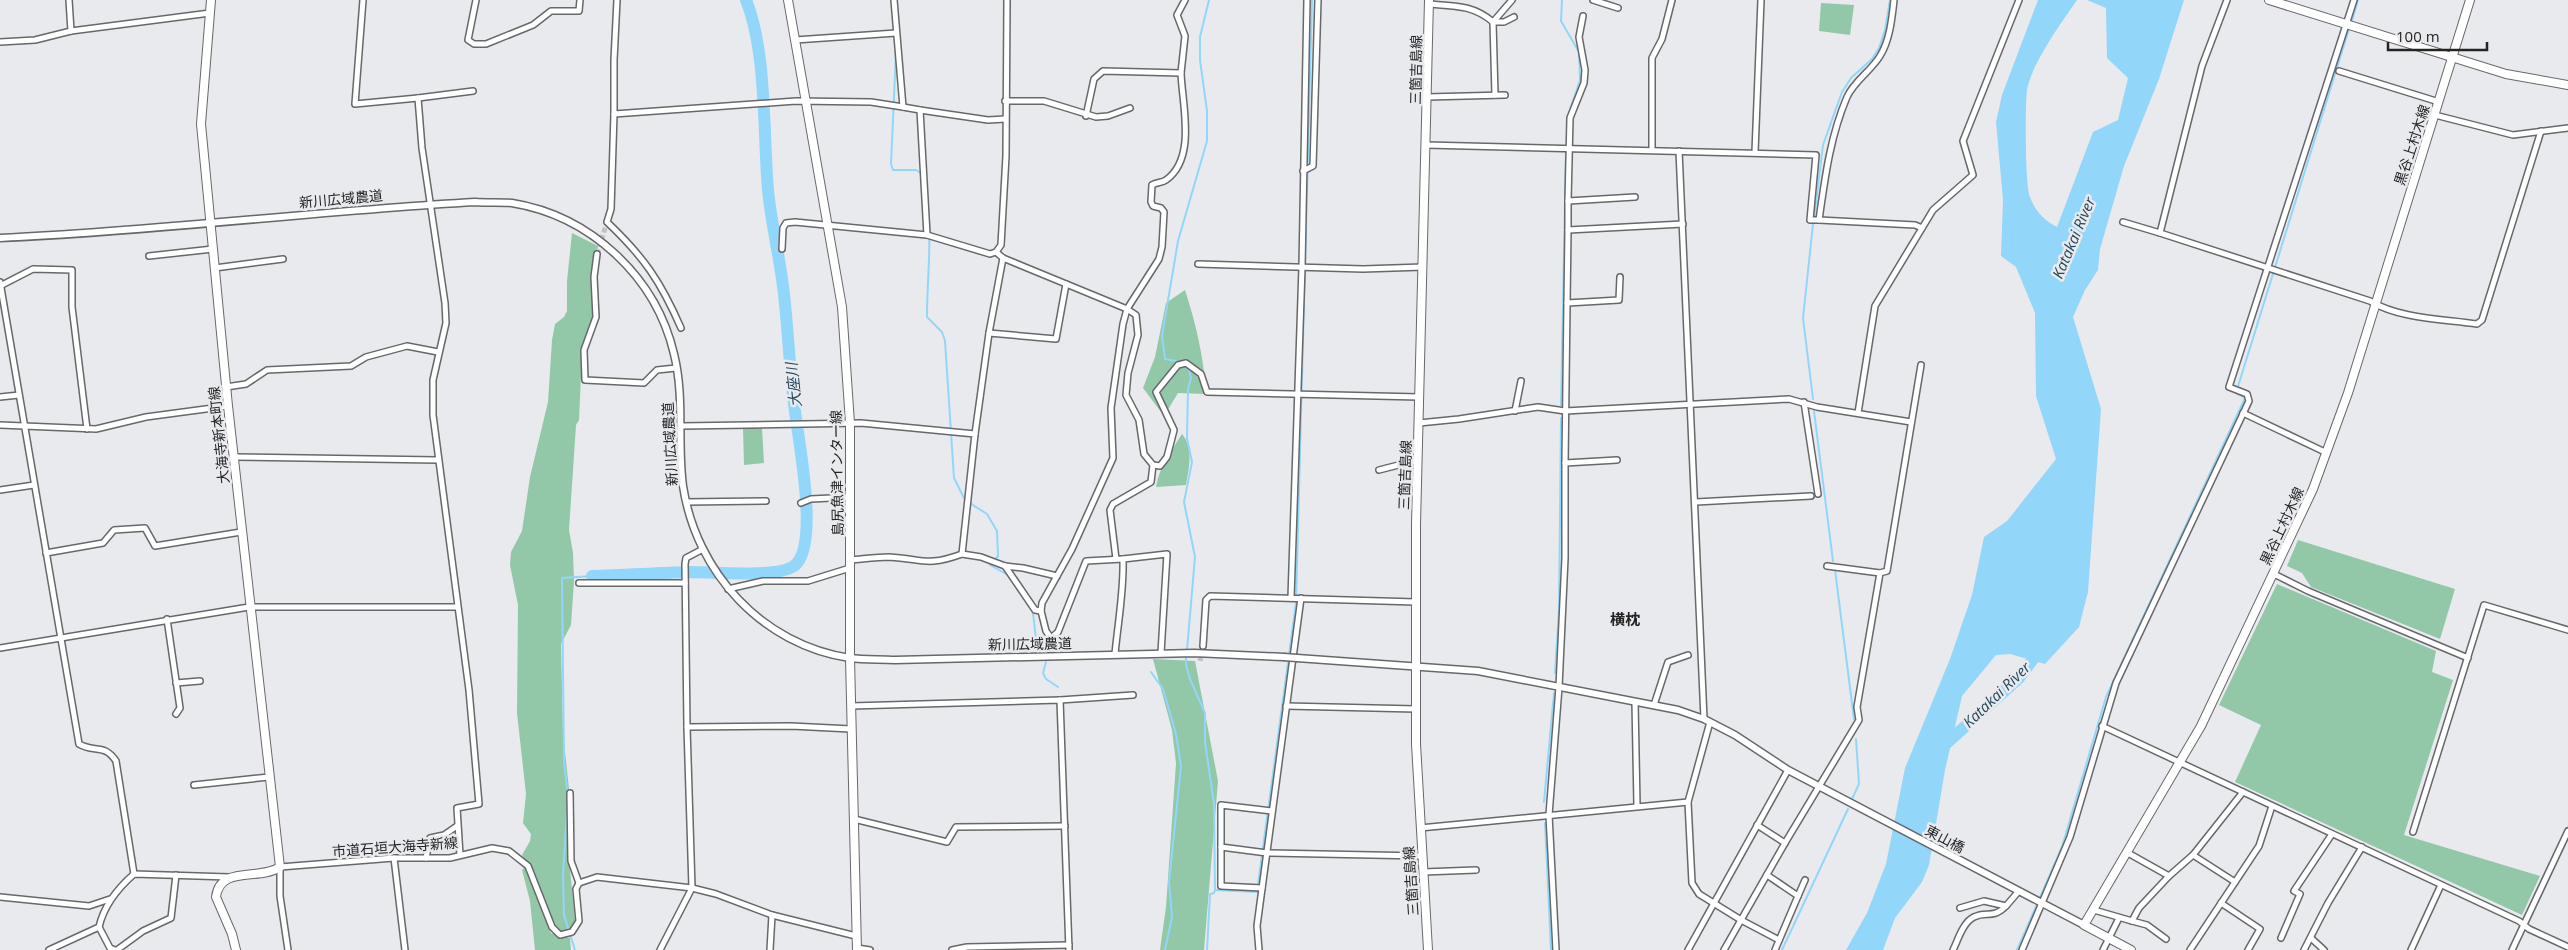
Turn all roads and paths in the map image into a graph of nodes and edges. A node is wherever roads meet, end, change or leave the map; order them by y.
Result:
1 (69, 0) edge
2 (211, 0) edge
3 (363, 0) edge
4 (476, 0) edge
5 (580, 0) edge
6 (618, 0) edge
7 (788, 0) edge
8 (894, 0) edge
9 (1006, 0) edge
10 (1184, 0) edge
11 (1307, 0) edge
12 (1318, 0) edge
13 (1512, 0) edge
14 (1593, 0) edge
15 (1672, 0) edge
16 (1761, 0) edge
17 (1894, 0) edge
18 (2019, 0) edge
19 (2227, 0) edge
20 (2269, 0) edge
21 (2354, 0) edge
22 (2470, 0) edge
23 (1429, 2) edge
24 (1618, 8) dead end
25 (210, 13) junction
26 (1583, 16) dead end
27 (1514, 17) dead end
28 (1494, 22) junction
29 (2346, 24) junction
30 (71, 31) junction
31 (896, 33) junction
32 (794, 40) junction
33 (0, 42) edge
34 (2452, 58) junction
35 (2339, 71) dead end
36 (1181, 73) junction
37 (2568, 85) edge
38 (473, 91) dead end
39 (1495, 95) junction
40 (1505, 95) dead end
41 (1427, 97) junction
42 (418, 98) junction
43 (1005, 101) junction
44 (2439, 102) junction
45 (806, 103) junction
46 (903, 107) junction
47 (1130, 108) dead end
48 (920, 110) junction
49 (614, 114) junction
50 (2435, 115) junction
51 (1086, 116) junction
52 (1005, 118) junction
53 (2568, 128) edge
54 (2541, 132) junction
55 (1426, 145) junction
56 (1568, 149) junction
57 (1652, 150) junction
58 (1679, 151) junction
59 (1755, 152) junction
60 (1303, 171) junction
61 (1635, 197) dead end
62 (1568, 201) junction
63 (432, 204) junction
64 (1819, 220) junction
65 (211, 222) junction
66 (2123, 222) dead end
67 (1682, 224) junction
68 (826, 225) junction
69 (1922, 228) junction
70 (1568, 230) junction
71 (2160, 233) junction
72 (927, 235) junction
73 (0, 238) edge
74 (782, 248) dead end
75 (213, 249) junction
76 (996, 252) junction
77 (597, 254) tunnel mouth
78 (149, 256) dead end
79 (1003, 258) junction
80 (283, 259) dead end
81 (1198, 264) dead end
82 (1302, 267) junction
83 (1424, 267) junction
84 (215, 268) junction
85 (2268, 268) junction
86 (1620, 277) dead end
87 (0, 284) edge
88 (1066, 284) junction
89 (1567, 303) junction
90 (2375, 304) junction
91 (1127, 309) junction
92 (681, 328) dead end
93 (990, 333) junction
94 (438, 352) junction
95 (1921, 365) dead end
96 (676, 368) junction
97 (1521, 381) dead end
98 (226, 387) junction
99 (1296, 393) junction
100 (19, 395) junction
101 (0, 397) edge
102 (1419, 397) junction
103 (1804, 402) junction
104 (1690, 404) junction
105 (228, 406) junction
106 (1515, 411) junction
107 (1565, 411) junction
108 (1858, 413) junction
109 (2243, 413) junction
110 (1419, 422) junction
111 (1911, 422) junction
112 (850, 423) junction
113 (0, 425) edge
114 (24, 426) junction
115 (682, 426) junction
116 (87, 429) junction
117 (975, 434) junction
118 (2327, 454) junction
119 (233, 457) junction
120 (438, 460) junction
121 (1418, 460) junction
122 (1617, 460) dead end
123 (1565, 463) junction
124 (1153, 465) junction
125 (1379, 470) dead end
126 (34, 485) junction
127 (0, 490) edge
128 (1818, 494) dead end
129 (1811, 496) dead end
130 (851, 497) junction
131 (766, 501) dead end
132 (686, 502) junction
133 (1696, 502) junction
134 (801, 503) dead end
135 (241, 532) junction
136 (703, 549) junction
137 (46, 553) junction
138 (962, 554) junction
139 (1116, 559) junction
140 (1123, 559) junction
141 (850, 564) junction
142 (1005, 566) junction
143 (1827, 566) dead end
144 (1880, 573) junction
145 (2274, 574) junction
146 (1057, 576) junction
147 (685, 582) junction
148 (579, 583) dead end
149 (728, 589) junction
150 (1291, 598) junction
151 (1301, 598) junction
152 (1416, 602) junction
153 (249, 607) junction
154 (456, 607) junction
155 (1041, 611) junction
156 (167, 619) junction
157 (2568, 630) edge
158 (60, 638) junction
159 (1203, 646) tunnel mouth
160 (0, 648) edge
161 (1161, 653) junction
162 (1115, 654) junction
163 (1688, 654) dead end
164 (850, 658) junction
165 (2468, 658) junction
166 (1418, 666) junction
167 (200, 680) dead end
168 (176, 683) junction
169 (1559, 687) junction
170 (1133, 695) dead end
171 (1060, 700) junction
172 (1635, 702) junction
173 (1654, 705) junction
174 (851, 706) junction
175 (1286, 706) junction
176 (1416, 709) junction
177 (176, 714) dead end
178 (1707, 721) junction
179 (2102, 726) junction
180 (687, 727) junction
181 (851, 729) junction
182 (2180, 762) junction
183 (1788, 770) junction
184 (269, 777) junction
185 (194, 785) dead end
186 (1819, 786) junction
187 (2244, 792) junction
188 (570, 793) dead end
189 (1688, 802) junction
190 (1637, 806) junction
191 (2272, 806) junction
192 (1270, 811) junction
193 (1549, 815) junction
194 (854, 819) junction
195 (457, 826) junction
196 (1065, 826) junction
197 (1757, 826) junction
198 (1420, 828) junction
199 (2568, 831) edge
200 (2413, 832) dead end
201 (2332, 834) junction
202 (1785, 843) junction
203 (1220, 847) junction
204 (2362, 847) junction
205 (1264, 853) junction
206 (2128, 853) junction
207 (460, 855) junction
208 (2193, 855) junction
209 (1422, 856) junction
210 (394, 858) junction
211 (426, 858) junction
212 (280, 867) junction
213 (1476, 870) dead end
214 (1423, 872) junction
215 (134, 874) junction
216 (176, 875) junction
217 (1767, 875) junction
218 (2169, 876) junction
219 (229, 877) junction
220 (1805, 880) dead end
221 (2235, 882) junction
222 (578, 883) junction
223 (2441, 885) junction
224 (692, 888) junction
225 (1262, 888) junction
226 (2018, 892) junction
227 (1798, 896) junction
228 (0, 897) edge
229 (110, 899) junction
230 (1712, 903) junction
231 (2221, 903) junction
232 (2041, 904) junction
233 (2006, 906) junction
234 (1960, 908) dead end
235 (2094, 910) junction
236 (772, 915) junction
237 (2119, 918) junction
238 (1741, 920) junction
239 (2132, 921) junction
240 (2084, 925) junction
241 (2524, 925) junction
242 (99, 927) junction
243 (856, 936) junction
244 (2281, 938) dead end
245 (2311, 938) junction
246 (2109, 939) junction
247 (2166, 939) dead end
248 (1779, 940) junction
249 (1069, 947) edge
250 (2568, 947) edge
251 (857, 949) edge
252 (49, 950) edge
253 (116, 950) edge
254 (236, 950) edge
255 (288, 950) edge
256 (405, 950) edge
257 (660, 950) edge
258 (770, 950) edge
259 (870, 950) edge
260 (952, 950) edge
261 (1259, 950) edge
262 (1428, 950) edge
263 (1556, 950) edge
264 (1688, 950) edge
265 (1724, 950) edge
266 (1775, 950) edge
267 (1953, 950) edge
268 (2022, 950) edge
269 (2102, 950) edge
270 (2131, 950) edge
271 (2190, 950) edge
272 (2248, 950) edge
273 (2304, 950) edge
274 (2324, 950) edge
275 (2410, 950) edge
276 (2512, 950) edge

1 - 30 street
2 - 25 main road, 大海寺新本町線
3 - 42 street
4 - 5 street
6 - 49 street
7 - 32 main road, 島尻魚津インター線
8 - 31 street
9 - 43 street
10 - 36 street
11 - 60 street
12 - 60 street
13 - 28 street
14 - 24 street
15 - 57 street
16 - 59 street
17 - 64 street
18 - 69 street
19 - 71 street
20 - 29 main road
21 - 29 street
22 - 34 main road, 黒谷上村木線
23 - 28 street
23 - 41 main road, 三箇吉島線
25 - 30 street
25 - 65 main road, 大海寺新本町線
26 - 56 street
27 - 28 street
28 - 39 street
29 - 34 main road
29 - 85 street
30 - 33 street
31 - 32 street
31 - 46 street
32 - 45 main road, 島尻魚津インター線
34 - 37 main road
34 - 44 main road, 黒谷上村木線
35 - 44 street
36 - 51 street
36 - 91 street
38 - 42 street
39 - 40 street
39 - 41 street
41 - 55 main road, 三箇吉島線
42 - 63 street
43 - 51 street
43 - 52 street
44 - 50 main road, 黒谷上村木線
45 - 46 street
45 - 49 street
45 - 68 main road, 島尻魚津インター線
46 - 48 street
47 - 51 street
48 - 52 street
48 - 72 street
49 - 92 street
50 - 54 street
50 - 90 main road, 黒谷上村木線
52 - 76 street
53 - 54 street
54 - 90 street
55 - 56 street
55 - 83 main road, 三箇吉島線
56 - 57 street
56 - 62 street
57 - 58 street
58 - 59 street
58 - 67 street
59 - 64 street
60 - 82 street
61 - 62 street
62 - 70 street
63 - 65 street, 新川広域農道
63 - 94 street
63 - 96 street, 新川広域農道
64 - 69 street
65 - 73 street, 新川広域農道
65 - 75 main road, 大海寺新本町線
66 - 71 street
67 - 70 street
67 - 104 street
68 - 72 street
68 - 74 street
68 - 112 main road, 島尻魚津インター線
69 - 108 street
70 - 89 street
71 - 85 street
72 - 76 street
75 - 78 street
75 - 84 main road, 大海寺新本町線
76 - 79 street
77 - 96 street
79 - 88 street
79 - 93 street
80 - 84 street
81 - 82 street
82 - 83 street
82 - 99 street
83 - 102 main road, 三箇吉島線
84 - 98 main road, 大海寺新本町線
85 - 90 street
85 - 109 street
86 - 89 street
87 - 100 street
87 - 116 street
88 - 91 street
88 - 93 street
89 - 107 street
90 - 118 main road, 黒谷上村木線
91 - 124 street
91 - 146 street
93 - 117 street
94 - 98 street
94 - 120 street
95 - 111 street
96 - 115 street, 新川広域農道
97 - 106 street
98 - 105 main road, 大海寺新本町線
99 - 102 street
99 - 124 street
99 - 150 street
100 - 101 street
100 - 114 street
102 - 110 main road, 三箇吉島線
103 - 104 street
103 - 108 street
103 - 128 street
104 - 107 street
104 - 133 street
105 - 116 street
105 - 119 main road, 大海寺新本町線
106 - 107 street
106 - 110 street
107 - 123 street
108 - 111 street
109 - 118 street
109 - 179 street
110 - 121 main road, 三箇吉島線
111 - 144 street
112 - 115 street
112 - 117 street
112 - 130 main road, 島尻魚津インター線
113 - 114 street
114 - 116 street
114 - 126 street
115 - 132 street, 新川広域農道
117 - 138 street
118 - 145 main road, 黒谷上村木線
119 - 120 street
119 - 135 main road, 大海寺新本町線
120 - 154 street
121 - 125 street
121 - 152 main road, 三箇吉島線
122 - 123 street
123 - 169 street
124 - 139 street
126 - 127 street
126 - 137 street
129 - 133 street
130 - 134 street
130 - 141 main road, 島尻魚津インター線
131 - 132 street
132 - 136 street, 新川広域農道
133 - 178 street
135 - 137 street
135 - 153 main road, 大海寺新本町線
136 - 147 street
136 - 149 street, 新川広域農道
137 - 158 street
138 - 141 street
138 - 142 street
139 - 140 street
139 - 155 street
140 - 161 street
140 - 162 street
141 - 149 street
141 - 164 main road, 島尻魚津インター線
142 - 146 street
142 - 155 street
143 - 144 street
144 - 186 street
145 - 165 street
145 - 182 main road, 黒谷上村木線
146 - 155 street
147 - 148 street
147 - 180 street
149 - 164 street, 新川広域農道
150 - 151 street
150 - 159 street
151 - 152 street
151 - 175 street
152 - 166 main road, 三箇吉島線
153 - 154 street
153 - 156 street
153 - 184 main road, 大海寺新本町線
154 - 195 street
156 - 158 street
156 - 168 street
157 - 165 street
158 - 160 street
158 - 215 street
161 - 162 street, 新川広域農道
161 - 166 street, 新川広域農道, bridge
162 - 164 street, 新川広域農道
163 - 173 street
164 - 174 main road, 島尻魚津インター線
165 - 200 street
166 - 169 street, 新川広域農道
166 - 176 main road, 三箇吉島線
167 - 168 street
168 - 177 street
169 - 172 street, 新川広域農道
169 - 193 street
170 - 171 street
171 - 174 street
171 - 196 street
172 - 173 street, 新川広域農道
172 - 190 street
173 - 178 street, 東山橋
174 - 181 main road, 島尻魚津インター線
175 - 176 street
175 - 192 street
176 - 198 main road, 三箇吉島線
178 - 183 street, 東山橋
178 - 189 street
179 - 182 street
179 - 232 street
180 - 181 street
180 - 224 street
181 - 194 main road, 島尻魚津インター線
182 - 187 street
182 - 206 main road, 黒谷上村木線
183 - 186 street, 東山橋
183 - 197 street
184 - 185 street
184 - 212 main road, 大海寺新本町線
186 - 202 street
186 - 226 street, 東山橋
187 - 191 street
187 - 208 street
188 - 222 street
189 - 190 street
189 - 230 street
190 - 193 street
191 - 201 street
191 - 221 street
192 - 203 street
192 - 205 street
193 - 198 street
193 - 263 street
194 - 196 street
194 - 243 main road, 島尻魚津インター線
195 - 207 street
195 - 211 street
196 - 249 street
197 - 202 street
197 - 230 street
198 - 209 main road, 三箇吉島線
199 - 241 street
201 - 204 street
201 - 244 street
202 - 217 street
203 - 205 street
203 - 225 street
204 - 223 street
204 - 245 street
205 - 209 street
205 - 225 street
206 - 218 street
206 - 235 main road, 黒谷上村木線
207 - 211 street, 市道石垣大海寺新線
207 - 222 street, 市道石垣大海寺新線
208 - 218 street
208 - 221 street
209 - 214 main road, 三箇吉島線
210 - 211 street, 市道石垣大海寺新線
210 - 212 street, 市道石垣大海寺新線
210 - 256 street
212 - 219 main road
212 - 255 street
213 - 214 street
214 - 262 main road, 三箇吉島線
215 - 216 street
215 - 229 street
216 - 219 street
216 - 253 street
217 - 227 street
217 - 238 street
218 - 239 street
219 - 254 main road
220 - 227 street
221 - 231 street
222 - 224 street
223 - 241 street
223 - 275 street
224 - 236 street
224 - 257 street
225 - 261 street
226 - 232 street, 東山橋
226 - 233 street
227 - 248 street
228 - 229 street
229 - 242 street
230 - 238 street
230 - 264 street
231 - 271 street
231 - 272 street
232 - 240 street, 東山橋
232 - 268 street
233 - 234 street
233 - 267 street
235 - 237 street
235 - 240 main road, 黒谷上村木線
236 - 243 street
236 - 258 street
237 - 239 street
237 - 246 street
238 - 248 street
238 - 265 street
239 - 247 street
240 - 246 main road
241 - 250 street
241 - 276 street
242 - 252 street
242 - 253 street
243 - 251 main road, 島尻魚津インター線
245 - 273 street
245 - 274 street
246 - 269 street
246 - 270 main road
248 - 266 street
249 - 260 street
251 - 259 street

